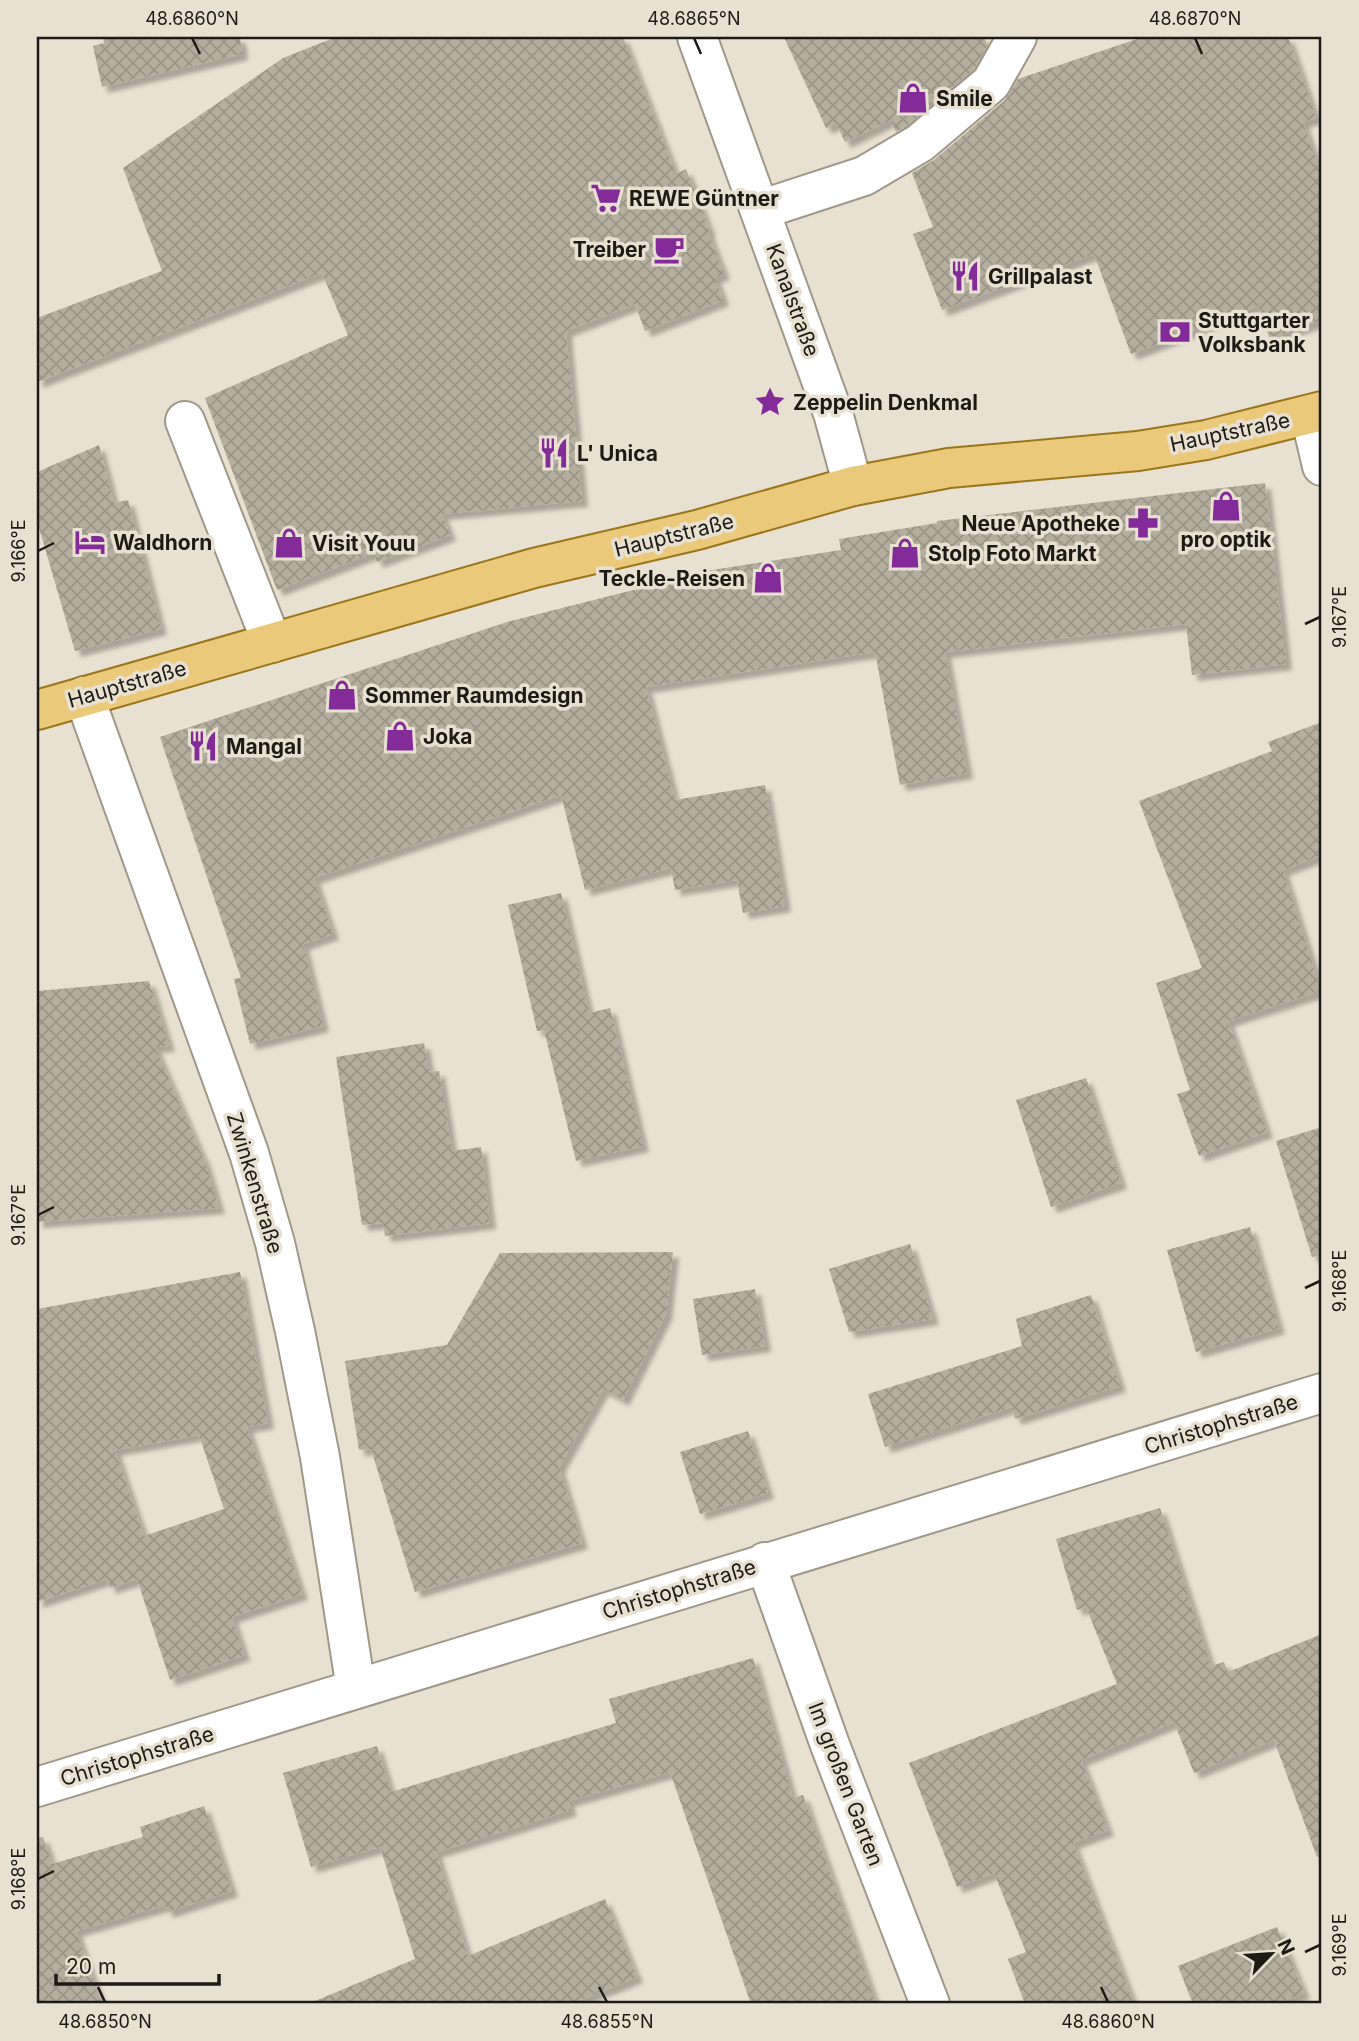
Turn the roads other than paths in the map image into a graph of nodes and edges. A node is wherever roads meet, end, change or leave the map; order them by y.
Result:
1 (697, 37) edge
2 (1017, 37) edge
3 (760, 209) junction
4 (1316, 413) edge
5 (185, 421) dead end
6 (1322, 466) edge
7 (853, 486) junction
8 (272, 643) junction
9 (84, 696) junction
10 (39, 701) edge
11 (1322, 1393) edge
12 (765, 1562) junction
13 (356, 1689) junction
14 (37, 1787) edge
15 (930, 2004) edge

1 - 3 street, Kanalstraße
2 - 3 street
3 - 7 street, Kanalstraße
4 - 6 street
4 - 7 main road, Hauptstraße
5 - 8 street
7 - 8 main road, Hauptstraße
8 - 9 main road, Hauptstraße
9 - 10 main road, Hauptstraße
9 - 13 street, Zwinkenstraße
11 - 12 street, Christophstraße
12 - 13 street, Christophstraße
12 - 15 street, Im großen Garten
13 - 14 street, Christophstraße

